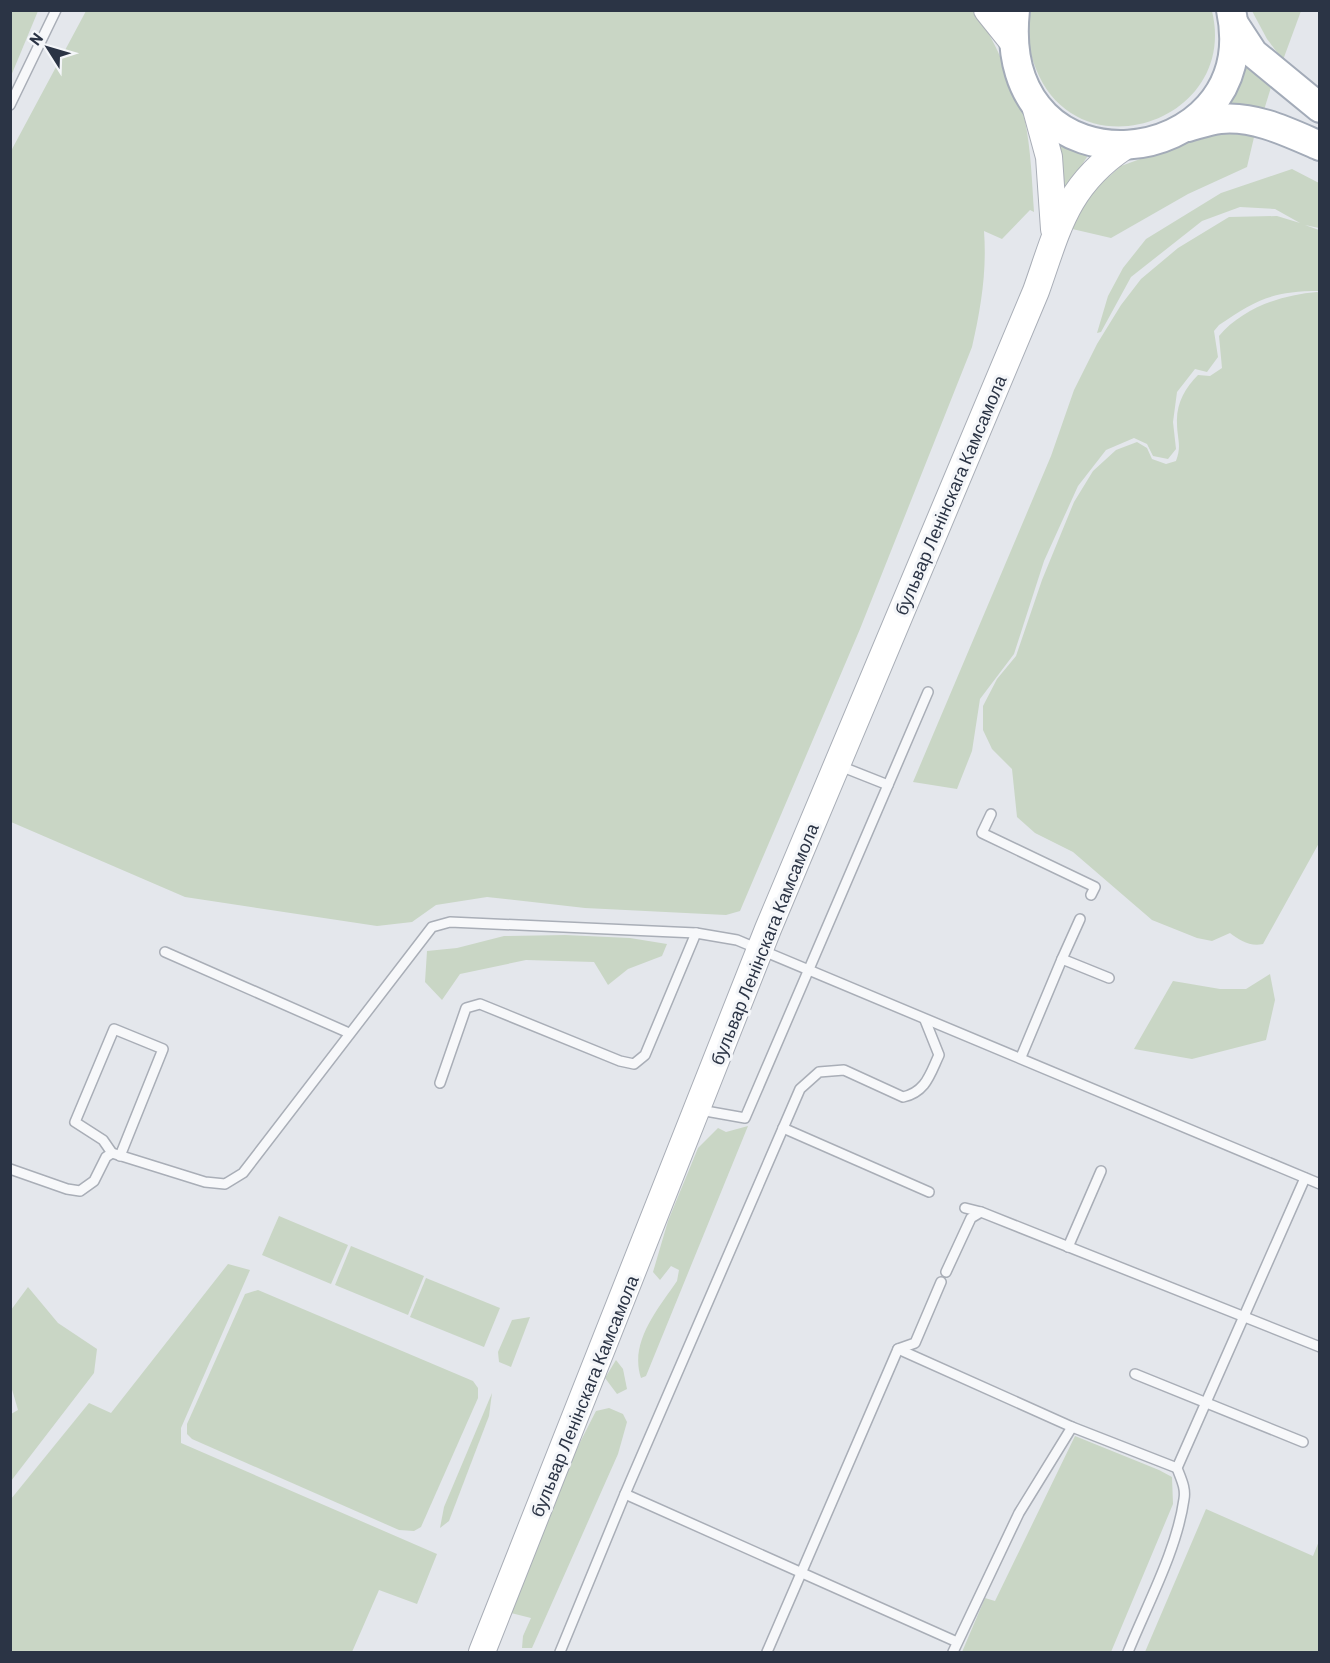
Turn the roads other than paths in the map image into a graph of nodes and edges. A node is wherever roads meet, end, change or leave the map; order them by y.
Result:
1 (56, 10) edge
2 (987, 10) edge
3 (1015, 10) edge
4 (1232, 17) edge
5 (1011, 40) junction
6 (1034, 102) junction
7 (10, 105) edge
8 (1320, 108) edge
9 (1186, 127) junction
10 (1320, 146) edge
11 (1124, 147) junction
12 (1054, 240) junction
13 (928, 692) dead end
14 (836, 765) junction
15 (888, 785) junction
16 (992, 814) dead end
17 (1091, 895) dead end
18 (1080, 919) dead end
19 (696, 933) junction
20 (760, 950) junction
21 (165, 952) dead end
22 (1062, 959) junction
23 (807, 971) junction
24 (1109, 978) dead end
25 (925, 1020) junction
26 (349, 1033) junction
27 (1021, 1057) junction
28 (440, 1083) dead end
29 (697, 1109) junction
30 (783, 1128) junction
31 (116, 1155) junction
32 (10, 1169) edge
33 (1101, 1171) dead end
34 (1305, 1178) junction
35 (1320, 1184) edge
36 (929, 1192) dead end
37 (965, 1208) dead end
38 (981, 1212) junction
39 (1068, 1247) junction
40 (946, 1272) dead end
41 (942, 1282) dead end
42 (1242, 1317) junction
43 (1320, 1347) edge
44 (898, 1349) junction
45 (1135, 1374) dead end
46 (1208, 1403) junction
47 (1072, 1427) junction
48 (1303, 1442) dead end
49 (1177, 1468) junction
50 (625, 1494) junction
51 (800, 1573) junction
52 (957, 1642) junction
53 (482, 1653) edge
54 (560, 1653) edge
55 (766, 1653) edge
56 (953, 1653) edge
57 (1128, 1653) edge

1 - 7 lane
2 - 5 street
3 - 5 main road
4 - 8 main road
4 - 9 main road
5 - 6 main road
6 - 11 main road
6 - 12 street, бульвар Ленінскага Камсамола
9 - 10 main road
9 - 11 main road
11 - 12 street, бульвар Ленінскага Камсамола
12 - 14 street, бульвар Ленінскага Камсамола
13 - 15 lane
14 - 15 lane
14 - 20 street, бульвар Ленінскага Камсамола
15 - 23 lane
16 - 17 lane
18 - 22 lane
19 - 20 lane
19 - 26 lane
19 - 28 lane
20 - 23 lane
20 - 29 street, бульвар Ленінскага Камсамола
21 - 26 lane
22 - 24 lane
22 - 27 lane
23 - 25 lane
23 - 29 lane
25 - 27 lane
25 - 30 lane
26 - 31 lane
27 - 34 lane
29 - 53 street, бульвар Ленінскага Камсамола
30 - 36 lane
30 - 50 lane
31 - 31 lane
31 - 32 lane
33 - 39 lane
34 - 35 lane
34 - 42 lane
37 - 38 lane
38 - 39 lane
38 - 40 lane
39 - 42 lane
41 - 44 lane
42 - 43 lane
42 - 46 lane
44 - 47 lane
44 - 51 lane
45 - 46 lane
46 - 48 lane
46 - 49 lane
47 - 49 lane
47 - 52 lane
49 - 57 lane
50 - 51 lane
50 - 54 lane
51 - 52 lane
51 - 55 lane
52 - 56 lane

